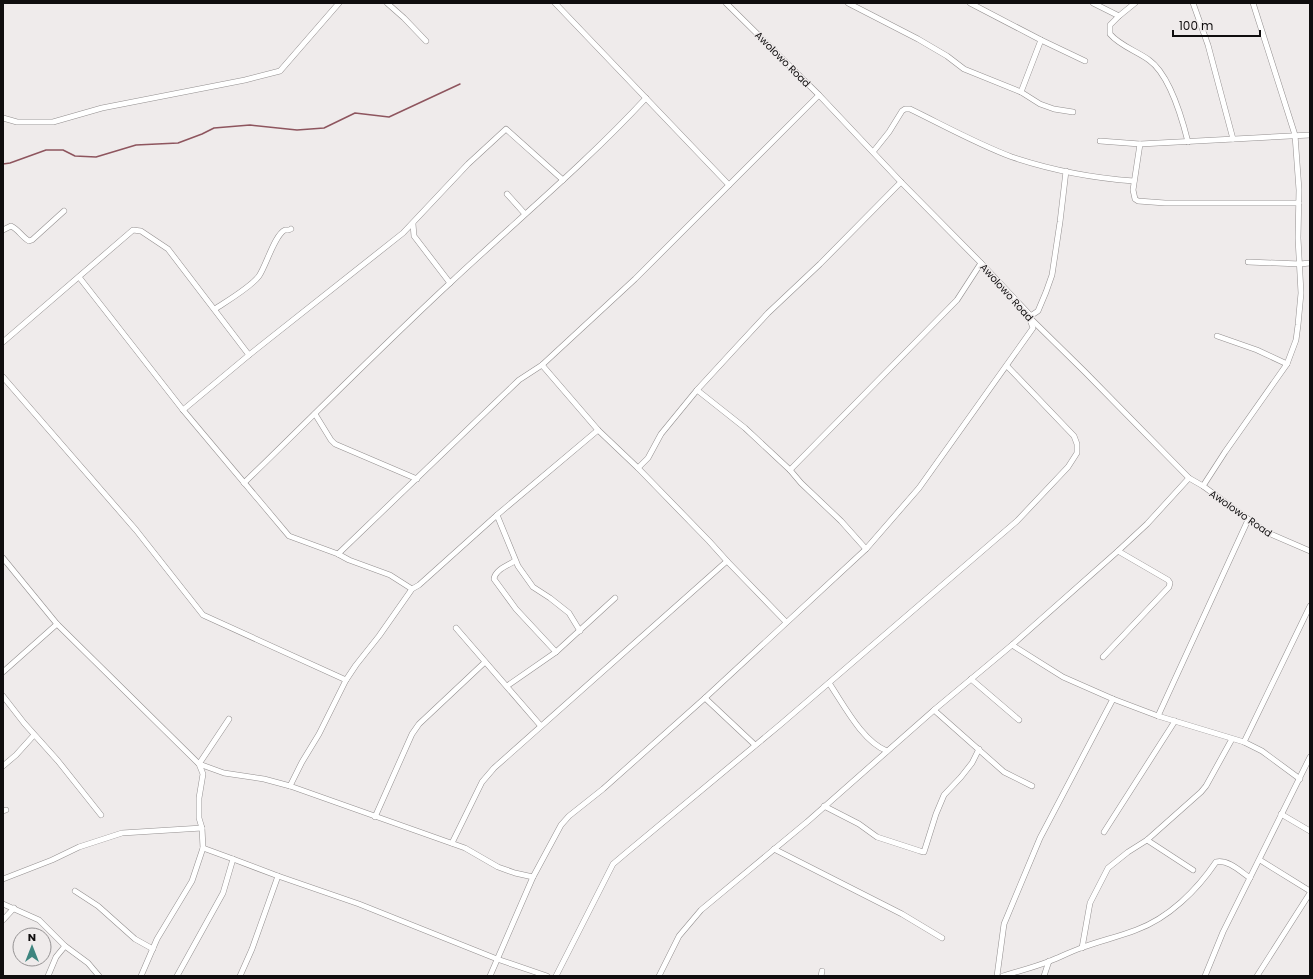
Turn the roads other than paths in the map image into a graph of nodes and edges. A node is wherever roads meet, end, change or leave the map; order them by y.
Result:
1 (339, 3) edge
2 (387, 3) edge
3 (555, 3) edge
4 (726, 3) edge
5 (848, 3) edge
6 (970, 3) edge
7 (1093, 3) edge
8 (1135, 3) edge
9 (1193, 3) edge
10 (1254, 3) edge
11 (1119, 16) junction
12 (1042, 40) junction
13 (426, 41) dead end
14 (1085, 60) dead end
15 (1021, 92) junction
16 (819, 95) junction
17 (646, 98) junction
18 (1073, 112) dead end
19 (3, 118) edge
20 (1295, 135) junction
21 (1310, 135) edge
22 (1233, 139) junction
23 (1100, 142) dead end
24 (1188, 142) junction
25 (1140, 144) junction
26 (873, 152) junction
27 (1066, 171) junction
28 (563, 180) junction
29 (1134, 181) junction
30 (901, 182) junction
31 (729, 186) junction
32 (507, 194) dead end
33 (1299, 203) junction
34 (64, 212) dead end
35 (525, 214) junction
36 (413, 224) junction
37 (291, 229) dead end
38 (3, 230) edge
39 (403, 234) junction
40 (414, 236) junction
41 (1248, 262) dead end
42 (981, 263) junction
43 (1310, 263) edge
44 (1300, 264) junction
45 (79, 277) junction
46 (450, 283) junction
47 (215, 309) junction
48 (1029, 317) junction
49 (1218, 336) dead end
50 (3, 342) edge
51 (249, 355) junction
52 (1287, 364) junction
53 (542, 365) junction
54 (1007, 366) junction
55 (3, 377) edge
56 (697, 390) junction
57 (183, 410) junction
58 (315, 414) junction
59 (598, 430) junction
60 (638, 468) junction
61 (790, 470) junction
62 (1188, 478) junction
63 (417, 479) junction
64 (244, 483) junction
65 (1203, 486) junction
66 (497, 515) junction
67 (1248, 520) junction
68 (866, 549) junction
69 (1118, 551) junction
70 (1310, 551) edge
71 (338, 554) junction
72 (3, 558) edge
73 (515, 561) junction
74 (727, 561) junction
75 (412, 588) junction
76 (615, 598) dead end
77 (1310, 606) edge
78 (786, 622) junction
79 (57, 624) junction
80 (456, 628) dead end
81 (580, 631) junction
82 (1012, 645) junction
83 (556, 652) junction
84 (1103, 656) dead end
85 (485, 662) junction
86 (3, 672) edge
87 (971, 679) junction
88 (346, 680) junction
89 (829, 683) junction
90 (507, 686) junction
91 (3, 696) edge
92 (705, 698) junction
93 (1113, 699) junction
94 (934, 710) junction
95 (1158, 716) junction
96 (230, 719) dead end
97 (1019, 720) dead end
98 (1175, 721) junction
99 (540, 725) junction
100 (34, 735) junction
101 (1232, 739) junction
102 (1244, 742) junction
103 (755, 746) junction
104 (880, 748) junction
105 (979, 749) junction
106 (887, 751) junction
107 (1310, 759) edge
108 (875, 762) junction
109 (199, 764) junction
110 (3, 766) edge
111 (1300, 779) junction
112 (290, 786) junction
113 (1032, 786) dead end
114 (824, 806) junction
115 (1282, 814) junction
116 (101, 815) dead end
117 (375, 817) junction
118 (202, 828) junction
119 (1104, 832) dead end
120 (1310, 832) edge
121 (1147, 840) junction
122 (452, 843) junction
123 (203, 848) junction
124 (774, 849) junction
125 (233, 859) junction
126 (1260, 860) junction
127 (1194, 870) dead end
128 (278, 876) junction
129 (533, 876) junction
130 (1250, 878) junction
131 (3, 879) edge
132 (75, 891) dead end
133 (1310, 892) edge
134 (3, 904) edge
135 (14, 908) junction
136 (3, 920) edge
137 (942, 938) dead end
138 (65, 946) junction
139 (1082, 948) junction
140 (153, 949) junction
141 (497, 959) junction
142 (1049, 961) junction
143 (538, 975) edge
144 (48, 976) edge
145 (99, 976) edge
146 (141, 976) edge
147 (177, 976) edge
148 (240, 976) edge
149 (490, 976) edge
150 (547, 976) edge
151 (556, 976) edge
152 (659, 976) edge
153 (997, 976) edge
154 (1003, 976) edge
155 (1044, 976) edge
156 (1205, 976) edge
157 (1257, 976) edge

1 - 19 street
2 - 13 street
3 - 17 street
4 - 16 street, Awolowo Road
5 - 15 street
6 - 12 street
7 - 11 street
8 - 11 street
9 - 22 street
10 - 20 street
11 - 24 street
12 - 14 street
12 - 15 street
15 - 18 street
16 - 26 street, Awolowo Road
16 - 31 street
17 - 28 street
17 - 31 street
20 - 21 street
20 - 22 street
20 - 33 street
22 - 24 street
23 - 25 street
24 - 25 street
25 - 29 street
26 - 27 street
26 - 30 street, Awolowo Road
27 - 29 street
27 - 48 street
28 - 35 street
28 - 36 street
29 - 33 street
30 - 42 street, Awolowo Road
30 - 56 street
31 - 53 street
32 - 35 street
33 - 44 street
34 - 38 street
35 - 46 street
36 - 39 street
36 - 40 street
37 - 47 street
39 - 40 street
39 - 51 street
40 - 46 street
41 - 44 street
42 - 48 street, Awolowo Road
42 - 61 street
43 - 44 street
44 - 52 street
45 - 47 street
45 - 50 street
45 - 57 street
46 - 58 street
47 - 51 street
48 - 54 street
48 - 62 street, Awolowo Road
49 - 52 street
51 - 57 street
52 - 65 street
53 - 59 street
53 - 63 street
54 - 68 street
54 - 89 street
55 - 88 street
56 - 60 street
56 - 61 street
57 - 64 street
58 - 63 street
58 - 64 street
59 - 60 street
59 - 66 street
60 - 74 street
61 - 68 street
62 - 65 street, Awolowo Road
62 - 69 street
63 - 71 street
64 - 71 street
65 - 67 street, Awolowo Road
66 - 73 street
66 - 75 street
67 - 70 street, Awolowo Road
67 - 95 street
68 - 78 street
69 - 82 street
69 - 84 street
71 - 75 street
72 - 79 street
73 - 81 street
73 - 83 street
74 - 78 street
74 - 99 street
75 - 88 street
76 - 81 street
77 - 102 street
78 - 92 street
79 - 86 street
79 - 109 street
80 - 85 street
81 - 83 street
82 - 87 street
82 - 93 street
83 - 90 street
85 - 90 street
85 - 117 street
87 - 94 street
87 - 97 street
88 - 112 street
89 - 103 street
89 - 104 street
90 - 99 street
91 - 100 street
92 - 103 street
92 - 129 street
93 - 95 street
93 - 153 street
94 - 105 street
94 - 106 street
95 - 98 street
96 - 109 street
98 - 101 street
98 - 119 street
99 - 122 street
100 - 110 street
100 - 116 street
101 - 102 street
101 - 121 street
102 - 111 street
103 - 151 street
104 - 106 street
104 - 108 street
105 - 113 street
105 - 114 street
106 - 108 street
107 - 111 street
108 - 114 street
109 - 112 street
109 - 118 street
111 - 115 street
112 - 117 street
114 - 124 street
115 - 120 street
115 - 126 street
117 - 122 street
118 - 123 street
118 - 131 street
121 - 127 street
121 - 139 street
122 - 129 street
123 - 125 street
123 - 140 street
124 - 137 street
124 - 152 street
125 - 128 street
125 - 147 street
126 - 130 street
126 - 133 street
128 - 141 street
128 - 148 street
129 - 141 street
130 - 139 street
130 - 156 street
132 - 140 street
133 - 157 street
134 - 135 street
135 - 136 street
135 - 138 street
138 - 144 street
138 - 145 street
139 - 142 street
140 - 146 street
141 - 143 street
141 - 149 street
142 - 154 street
142 - 155 street
143 - 150 street

